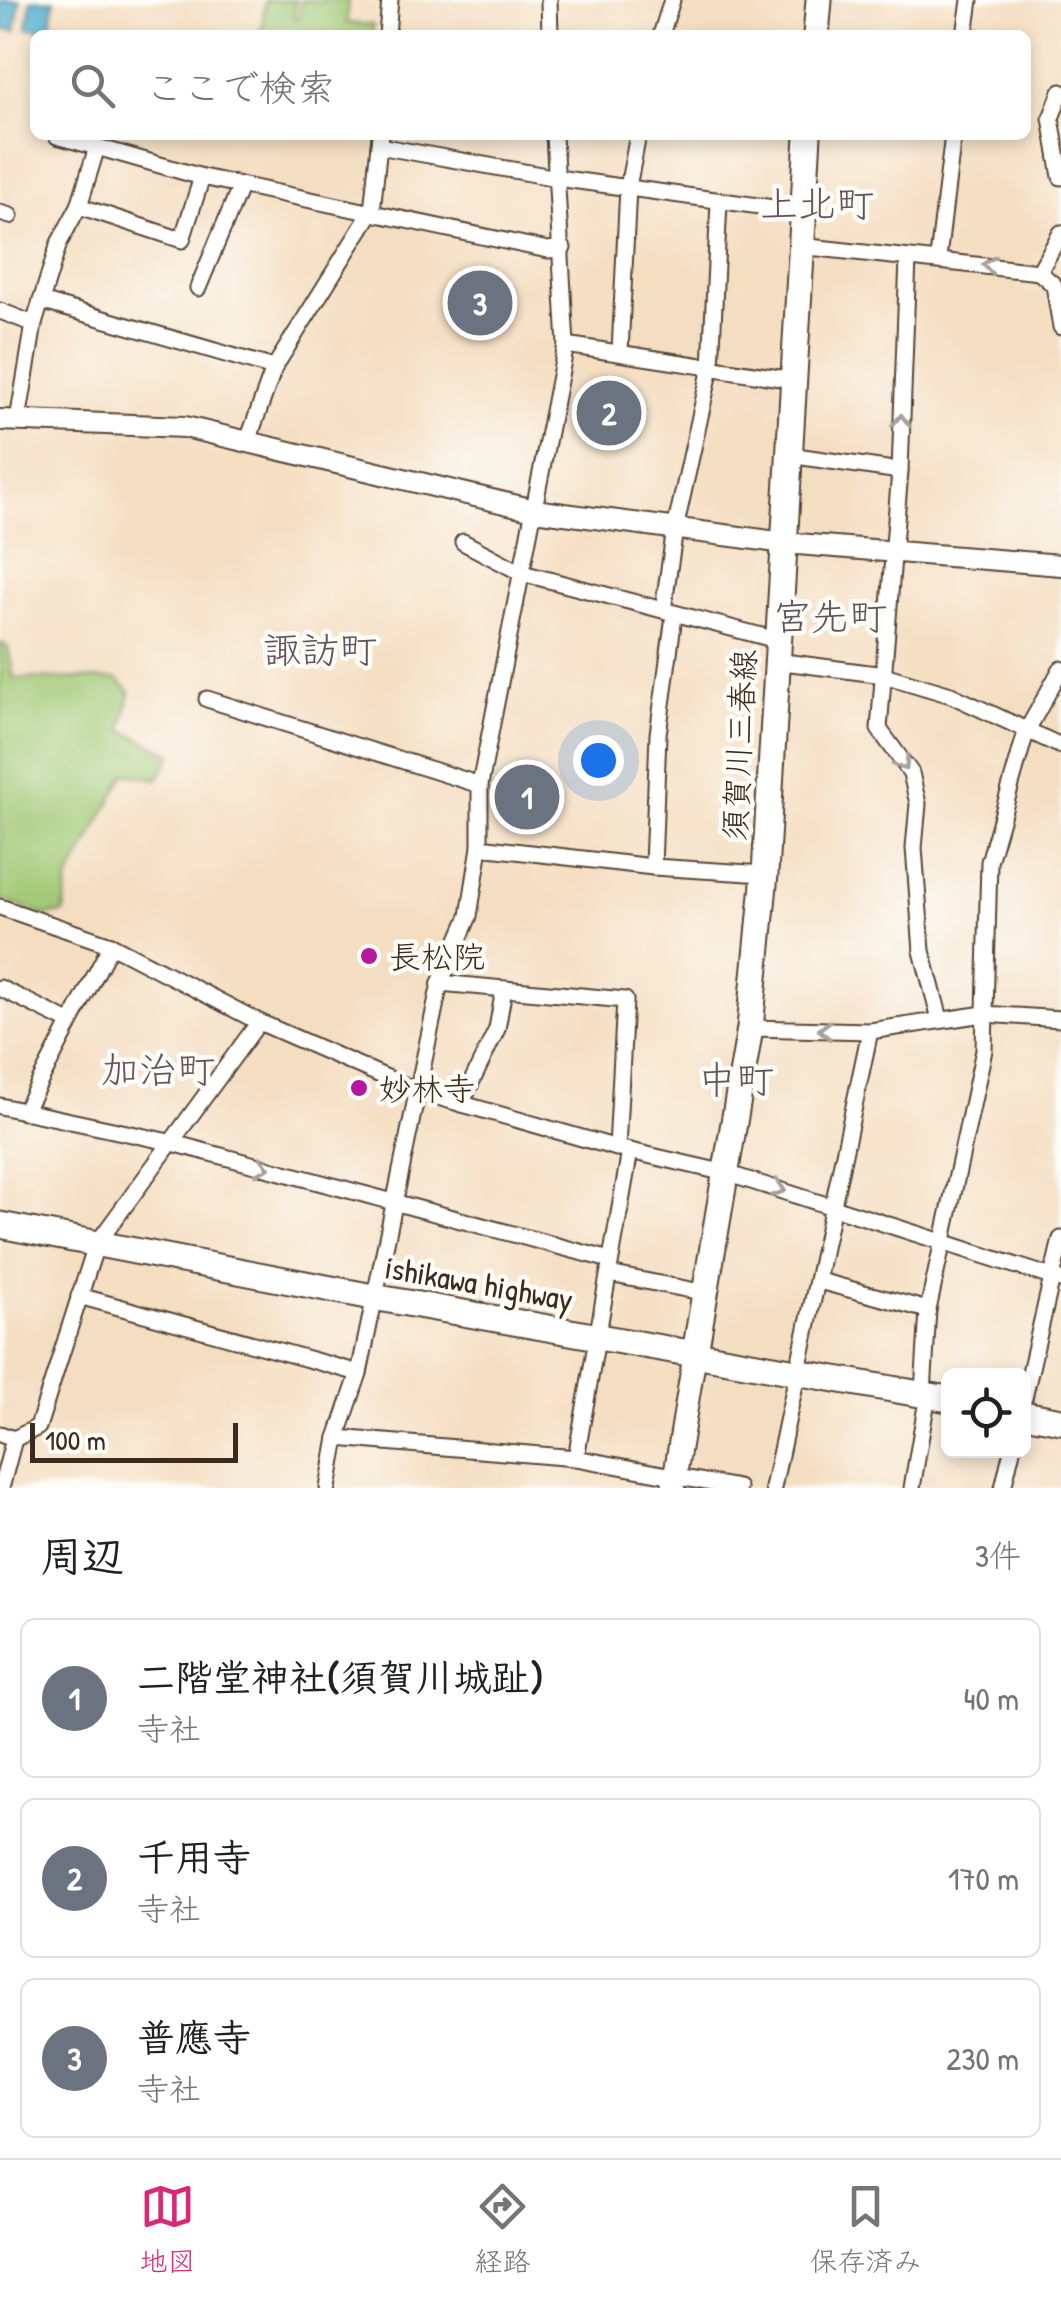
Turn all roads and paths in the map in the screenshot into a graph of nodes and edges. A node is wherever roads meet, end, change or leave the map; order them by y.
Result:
1 (390, 0) edge
2 (549, 0) edge
3 (672, 0) edge
4 (818, 0) edge
5 (970, 0) edge
6 (387, 30) edge
7 (550, 30) edge
8 (663, 30) edge
9 (816, 30) edge
10 (967, 30) edge
11 (1061, 92) edge
12 (72, 140) edge
13 (380, 140) edge
14 (554, 140) edge
15 (637, 140) edge
16 (808, 140) edge
17 (952, 140) edge
18 (98, 147) junction
19 (202, 177) junction
20 (1061, 177) edge
21 (557, 178) junction
22 (242, 185) junction
23 (628, 186) junction
24 (719, 202) junction
25 (79, 206) junction
26 (372, 211) junction
27 (802, 212) junction
28 (1061, 233) edge
29 (800, 246) junction
30 (564, 248) junction
31 (908, 258) junction
32 (938, 258) junction
33 (1039, 272) junction
34 (198, 288) dead end
35 (41, 301) junction
36 (0, 311) edge
37 (34, 324) junction
38 (1061, 327) edge
39 (566, 345) junction
40 (620, 352) junction
41 (274, 368) junction
42 (711, 368) junction
43 (794, 380) junction
44 (9, 420) edge
45 (246, 443) junction
46 (789, 454) junction
47 (900, 471) junction
48 (534, 510) junction
49 (675, 529) junction
50 (463, 542) dead end
51 (784, 543) junction
52 (894, 554) junction
53 (1061, 565) edge
54 (522, 573) junction
55 (669, 613) junction
56 (776, 650) junction
57 (1061, 669) edge
58 (884, 675) junction
59 (207, 699) dead end
60 (1026, 732) junction
61 (1061, 746) edge
62 (480, 785) junction
63 (480, 846) junction
64 (653, 867) junction
65 (765, 874) junction
66 (0, 907) edge
67 (110, 946) junction
68 (440, 982) junction
69 (0, 988) edge
70 (504, 988) junction
71 (984, 1014) junction
72 (1061, 1018) edge
73 (940, 1019) junction
74 (69, 1022) junction
75 (259, 1022) junction
76 (750, 1028) junction
77 (870, 1031) junction
78 (417, 1091) junction
79 (461, 1104) junction
80 (0, 1106) edge
81 (24, 1112) junction
82 (169, 1142) junction
83 (624, 1150) junction
84 (726, 1172) junction
85 (394, 1200) junction
86 (833, 1205) junction
87 (0, 1224) edge
88 (1061, 1239) edge
89 (940, 1241) junction
90 (96, 1244) junction
91 (609, 1267) junction
92 (1056, 1278) edge
93 (819, 1280) junction
94 (706, 1293) junction
95 (79, 1296) junction
96 (373, 1297) junction
97 (928, 1310) junction
98 (597, 1336) junction
99 (695, 1353) junction
100 (798, 1370) junction
101 (359, 1372) junction
102 (1031, 1372) edge
103 (933, 1395) edge
104 (1031, 1415) edge
105 (1061, 1421) edge
106 (7, 1437) edge
107 (337, 1438) junction
108 (576, 1458) junction
109 (1010, 1458) edge
110 (675, 1482) edge
111 (2, 1488) edge
112 (328, 1488) edge
113 (738, 1488) edge
114 (773, 1488) edge
115 (912, 1488) edge
116 (1004, 1488) edge

1 - 6 street
2 - 7 street
3 - 8 street
4 - 9 main road
5 - 10 street
11 - 20 street
12 - 18 street
13 - 21 street
13 - 26 street
14 - 21 street
15 - 23 street
16 - 27 main road, 須賀川三春線
17 - 32 street
18 - 19 street
18 - 25 street
19 - 22 street
19 - 25 street
21 - 23 street
21 - 30 street
22 - 26 street
22 - 34 street
23 - 24 street
23 - 40 street
24 - 27 street
24 - 42 street
25 - 35 street
26 - 30 street
26 - 41 street
27 - 29 main road, 須賀川三春線
28 - 33 street
29 - 31 street
29 - 43 main road, 須賀川三春線
30 - 39 street
31 - 32 street
47 -> 31 street
33 -> 32 street
33 - 38 street
35 - 37 street
35 - 41 street
36 - 37 street
37 - 44 street
39 - 40 street
39 - 48 street
40 - 42 street
41 - 45 street
42 - 43 street
42 - 49 street
43 - 46 main road, 須賀川三春線
44 - 45 street
45 - 48 street
46 - 47 street
46 - 51 main road, 須賀川三春線
47 - 52 street
48 - 49 street
48 - 54 street
49 - 51 street
49 - 55 street
50 - 54 street
51 - 52 street
51 - 56 main road, 須賀川三春線
52 - 53 street
52 - 58 street
54 - 55 street
54 - 62 street
55 - 56 street
55 - 64 street
56 - 58 street
56 - 65 main road, 須賀川三春線
57 - 60 street
58 - 60 street
58 -> 73 street
59 - 62 street
60 - 61 street
60 - 71 street
62 - 63 street
63 - 64 street
63 - 68 street
64 - 65 street
65 - 76 main road, 須賀川三春線
66 - 67 street
67 - 74 street
67 - 75 street
68 - 70 street
68 - 78 street
69 - 74 street
70 - 79 street
70 - 83 street
71 - 72 street
71 - 73 street
71 - 89 street
73 - 77 street
74 - 81 street
75 - 78 street
75 - 82 street
77 -> 76 street
76 - 84 main road, 須賀川三春線
77 - 86 street
78 - 79 street
78 - 85 street
79 - 83 street
80 - 81 street
81 - 82 street
82 -> 85 street
82 - 90 street
83 - 84 street
83 - 91 street
84 -> 86 street
84 - 94 main road, 須賀川三春線
85 - 91 street
85 - 96 street
86 - 89 street
86 - 93 street
87 - 90 main road, ishikawa highway
88 - 92 street
89 - 92 street
89 - 97 street
90 - 95 street
90 - 96 main road, ishikawa highway
91 - 94 street
91 - 98 street
92 - 102 street
93 - 97 street
93 - 100 street
94 - 99 main road, 須賀川三春線
95 - 101 street
95 - 106 street
96 - 98 main road, ishikawa highway
96 - 101 street
97 - 103 street
98 - 99 main road, ishikawa highway
98 - 108 street
99 - 100 main road, ishikawa highway
99 - 110 main road
100 - 103 main road, ishikawa highway
100 - 114 street
101 - 107 street
103 - 115 street
104 - 105 main road
106 - 111 street
107 - 108 street
107 - 112 street
108 - 110 street
109 - 116 street
110 - 113 street

